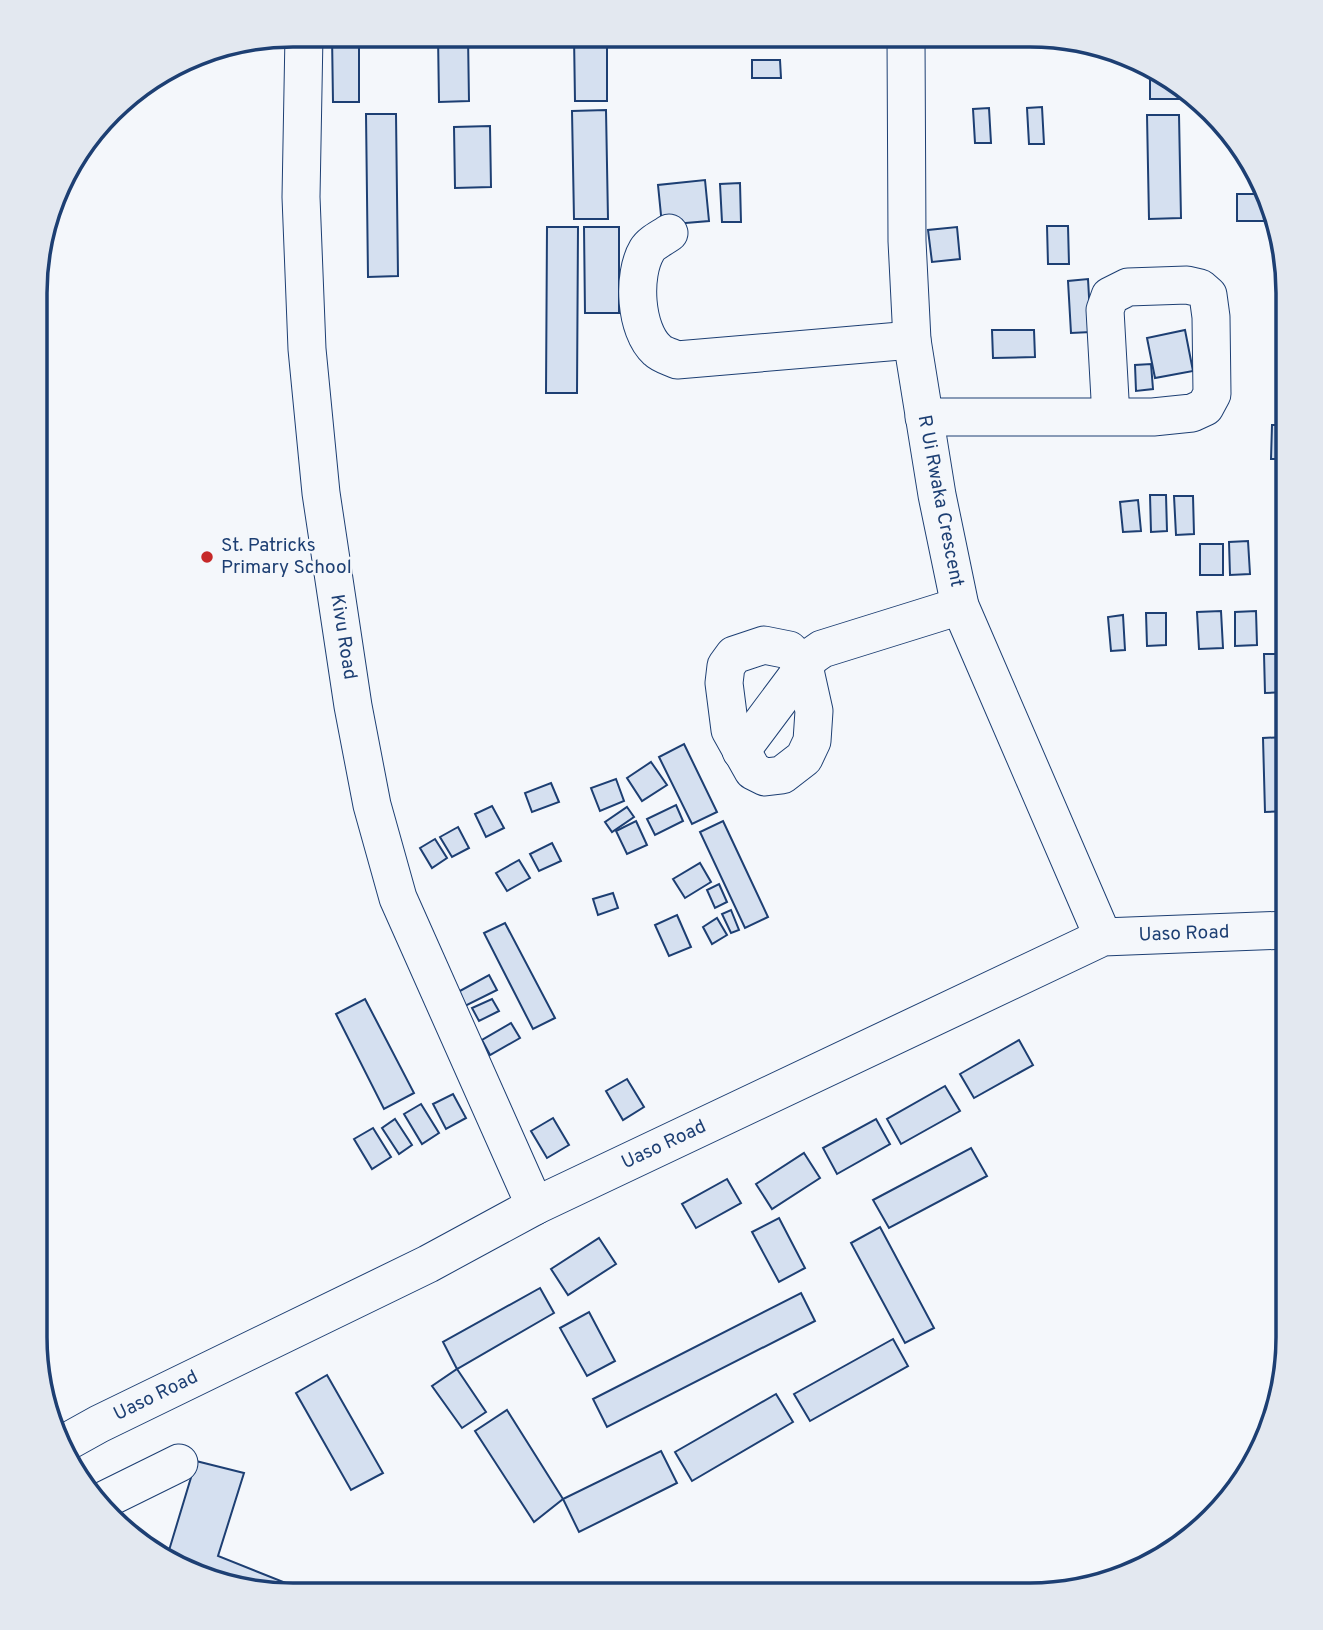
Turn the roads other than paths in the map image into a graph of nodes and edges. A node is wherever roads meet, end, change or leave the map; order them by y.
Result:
1 (906, 47) edge
2 (304, 48) edge
3 (669, 233) dead end
4 (912, 340) junction
5 (924, 417) junction
6 (1111, 417) dead end
7 (960, 606) junction
8 (804, 666) junction
9 (740, 751) junction
10 (1275, 930) edge
11 (1103, 937) junction
12 (535, 1206) junction
13 (70, 1440) edge
14 (179, 1462) dead end
15 (107, 1498) edge

1 - 4 street, R Ui Rwaka Crescent
2 - 12 street, Kivu Road
3 - 4 street
4 - 5 street, R Ui Rwaka Crescent
5 - 6 street
5 - 7 street, R Ui Rwaka Crescent
7 - 8 street
7 - 11 street, R Ui Rwaka Crescent
8 - 9 street
8 - 9 street
8 - 9 street
10 - 11 street, Uaso Road
11 - 12 street, Uaso Road
12 - 13 street, Uaso Road
14 - 15 street

